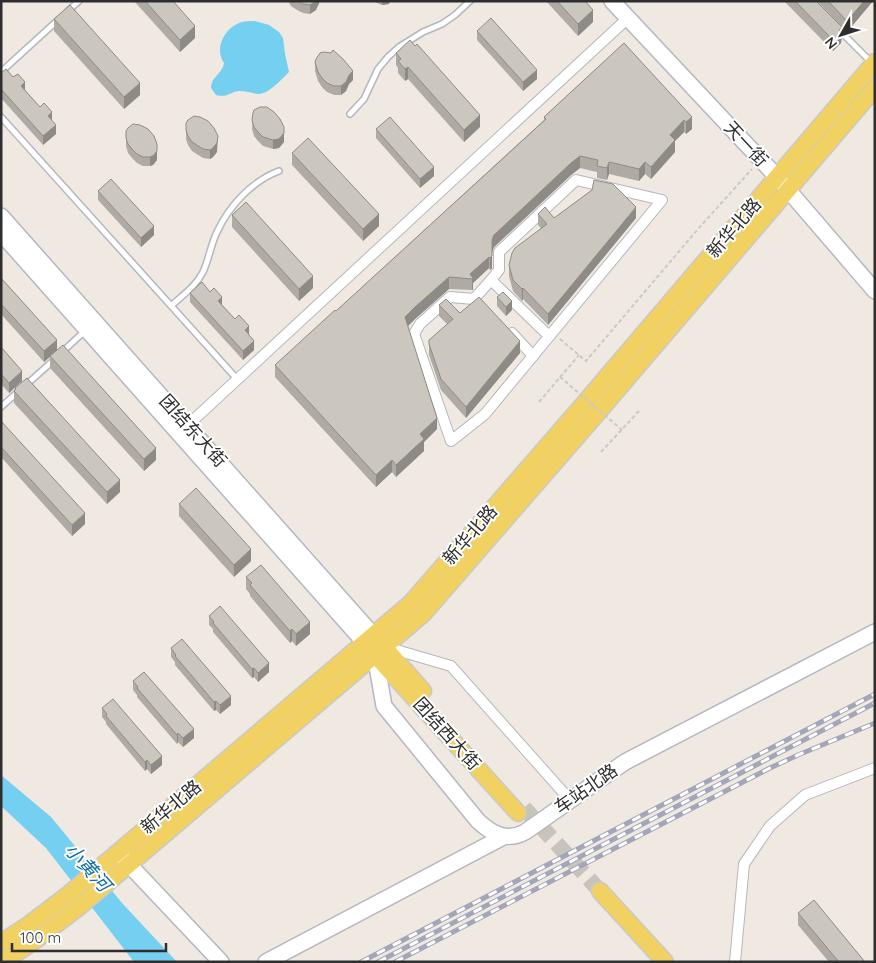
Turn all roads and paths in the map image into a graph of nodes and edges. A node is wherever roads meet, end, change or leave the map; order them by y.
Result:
1 (79, 1) edge
2 (470, 1) edge
3 (612, 1) edge
4 (628, 18) junction
5 (831, 22) edge
6 (874, 63) edge
7 (1, 72) edge
8 (875, 88) edge
9 (350, 114) dead end
10 (1, 117) edge
11 (761, 160) junction
12 (279, 171) dead end
13 (783, 184) junction
14 (1, 216) edge
15 (1, 234) edge
16 (491, 280) junction
17 (875, 291) edge
18 (172, 306) junction
19 (508, 328) edge
20 (86, 330) junction
21 (551, 334) junction
22 (579, 355) junction
23 (533, 356) junction
24 (560, 377) junction
25 (238, 379) junction
26 (539, 402) dead end
27 (1, 407) edge
28 (639, 411) dead end
29 (188, 425) junction
30 (622, 430) junction
31 (601, 452) dead end
32 (875, 632) edge
33 (374, 645) junction
34 (875, 768) edge
35 (570, 800) junction
36 (521, 810) tunnel mouth
37 (503, 836) junction
38 (123, 859) junction
39 (5, 956) edge
40 (221, 962) edge
41 (266, 962) edge
42 (652, 962) edge
43 (665, 962) edge
44 (734, 962) edge

1 - 7 lane
2 - 9 lane
3 - 4 street, 天一街
4 - 11 street, 天一街
4 - 25 street
5 - 6 lane
6 - 13 main road, 新华北路
8 - 13 main road, 新华北路
10 - 18 lane
11 - 13 street, 天一街
11 - 22 path
12 - 18 lane
13 - 17 street, 天一街
13 - 33 main road, 新华北路
14 - 29 street, 团结东大街
15 - 20 street, 团结东大街
16 - 21 street
16 - 21 street
16 - 23 street
18 - 25 lane
19 - 23 street
20 - 27 lane
20 - 33 street, 团结东大街
21 - 22 path
21 - 23 street
22 - 24 path
24 - 26 path
24 - 30 path, bridge
25 - 29 street
28 - 30 path
29 - 33 street, 团结东大街
30 - 31 path
32 - 35 street, 车站北路
33 - 35 street
33 - 36 main road, 团结西大街
33 - 37 street
33 - 38 main road, 新华北路
34 - 44 street
35 - 37 street, 车站北路
37 - 41 street, 车站北路
38 - 39 main road, 新华北路
38 - 39 main road, 新华北路
38 - 40 street
42 - 43 main road

